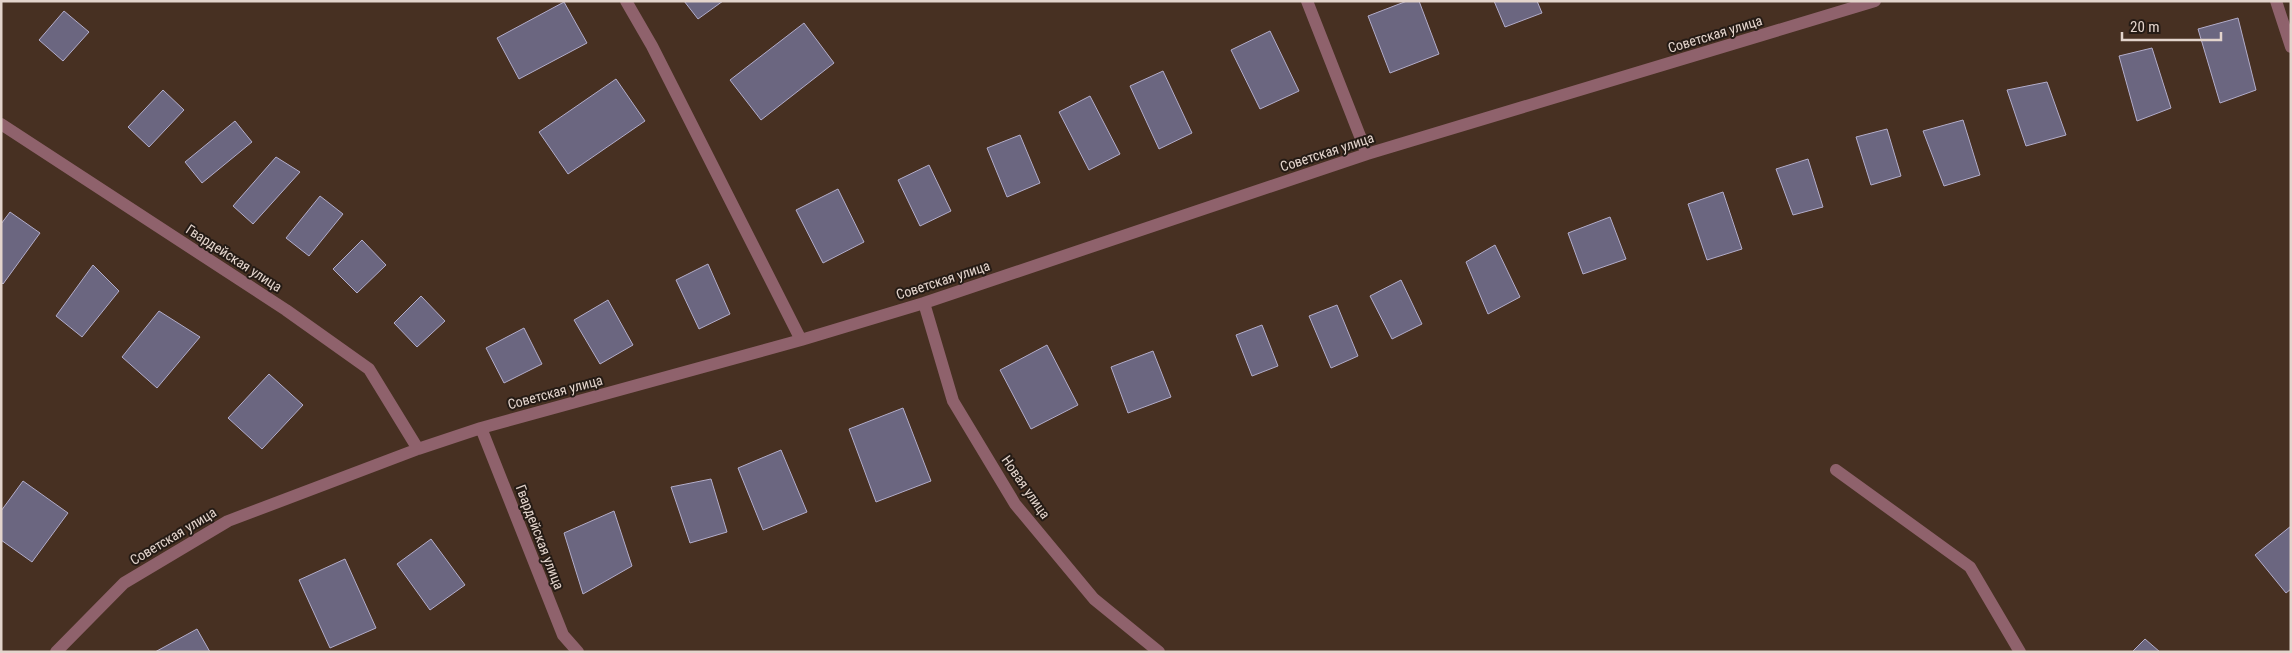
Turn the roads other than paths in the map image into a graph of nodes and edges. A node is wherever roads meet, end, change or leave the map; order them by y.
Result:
1 (626, 1) edge
2 (1306, 1) edge
3 (1875, 1) edge
4 (2276, 1) edge
5 (2291, 46) edge
6 (1, 124) edge
7 (1367, 154) junction
8 (924, 302) junction
9 (801, 340) junction
10 (481, 428) junction
11 (418, 450) junction
12 (1836, 470) dead end
13 (56, 652) edge
14 (578, 652) edge
15 (1159, 652) edge
16 (2020, 652) edge

1 - 9 street
2 - 7 street
3 - 7 street, Советская улица
4 - 5 street
6 - 11 street, Гвардейская улица
7 - 8 street, Советская улица
8 - 9 street, Советская улица
8 - 15 street, Новая улица
9 - 10 street, Советская улица
10 - 11 street, Советская улица
10 - 14 street, Гвардейская улица
11 - 13 street, Советская улица
12 - 16 street

